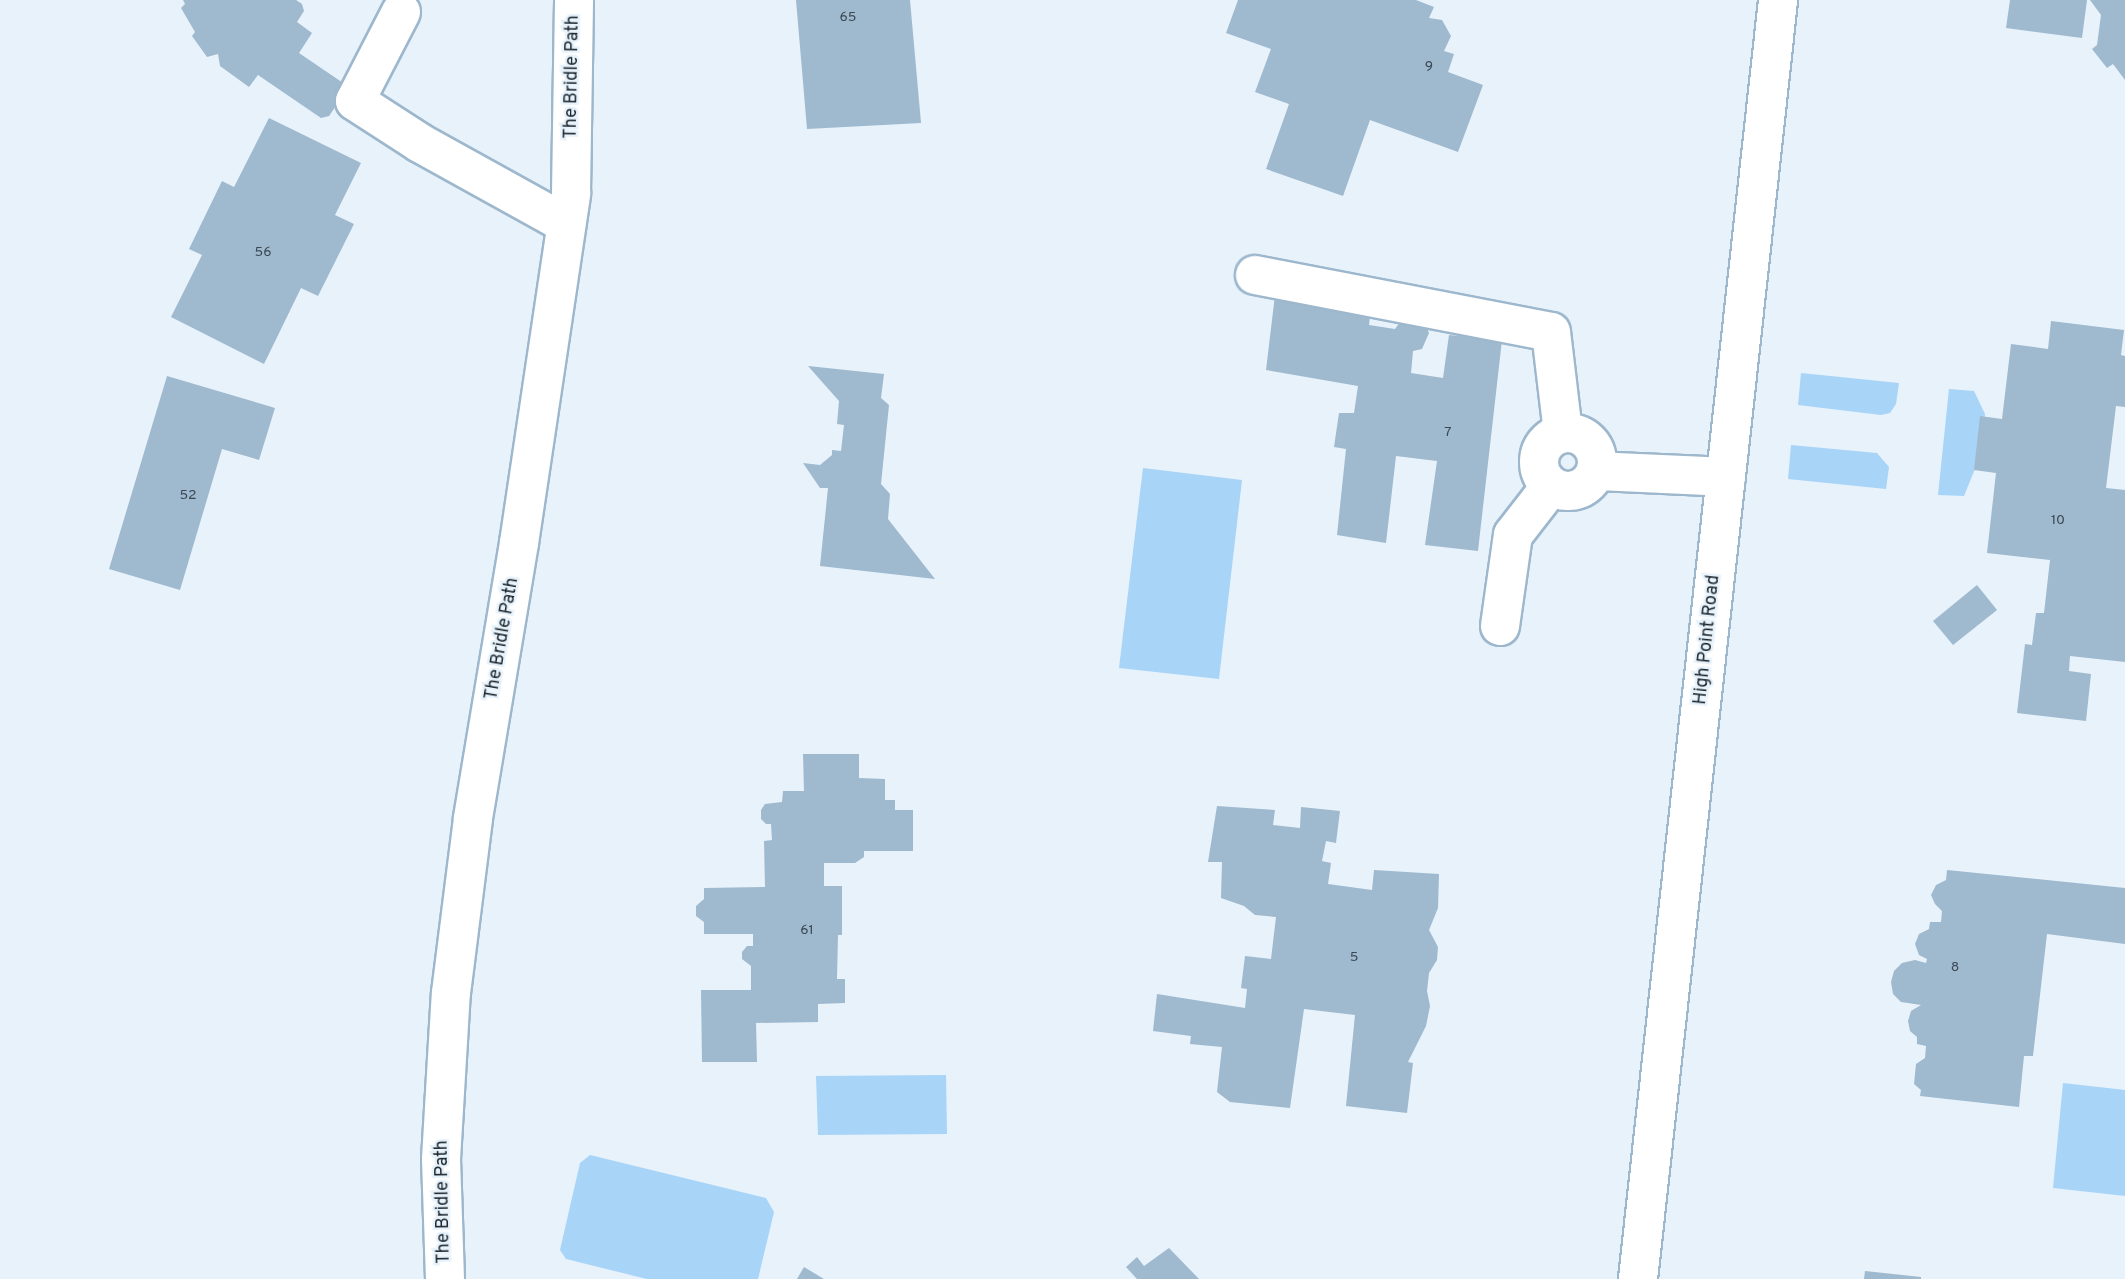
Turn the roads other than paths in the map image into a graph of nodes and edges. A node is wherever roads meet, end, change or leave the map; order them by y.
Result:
1 (574, 0) edge
2 (1778, 0) edge
3 (401, 12) dead end
4 (566, 224) junction
5 (1255, 275) dead end
6 (1563, 433) junction
7 (1596, 471) junction
8 (1726, 477) junction
9 (1551, 486) junction
10 (1500, 626) dead end
11 (445, 1279) edge
12 (1638, 1279) edge

1 - 4 street, The Bridle Path
2 - 8 street, High Point Road
3 - 4 street
4 - 11 street, The Bridle Path
5 - 6 street
6 - 7 street
6 - 9 street
7 - 8 street
7 - 9 street
8 - 12 street, High Point Road
9 - 10 street

